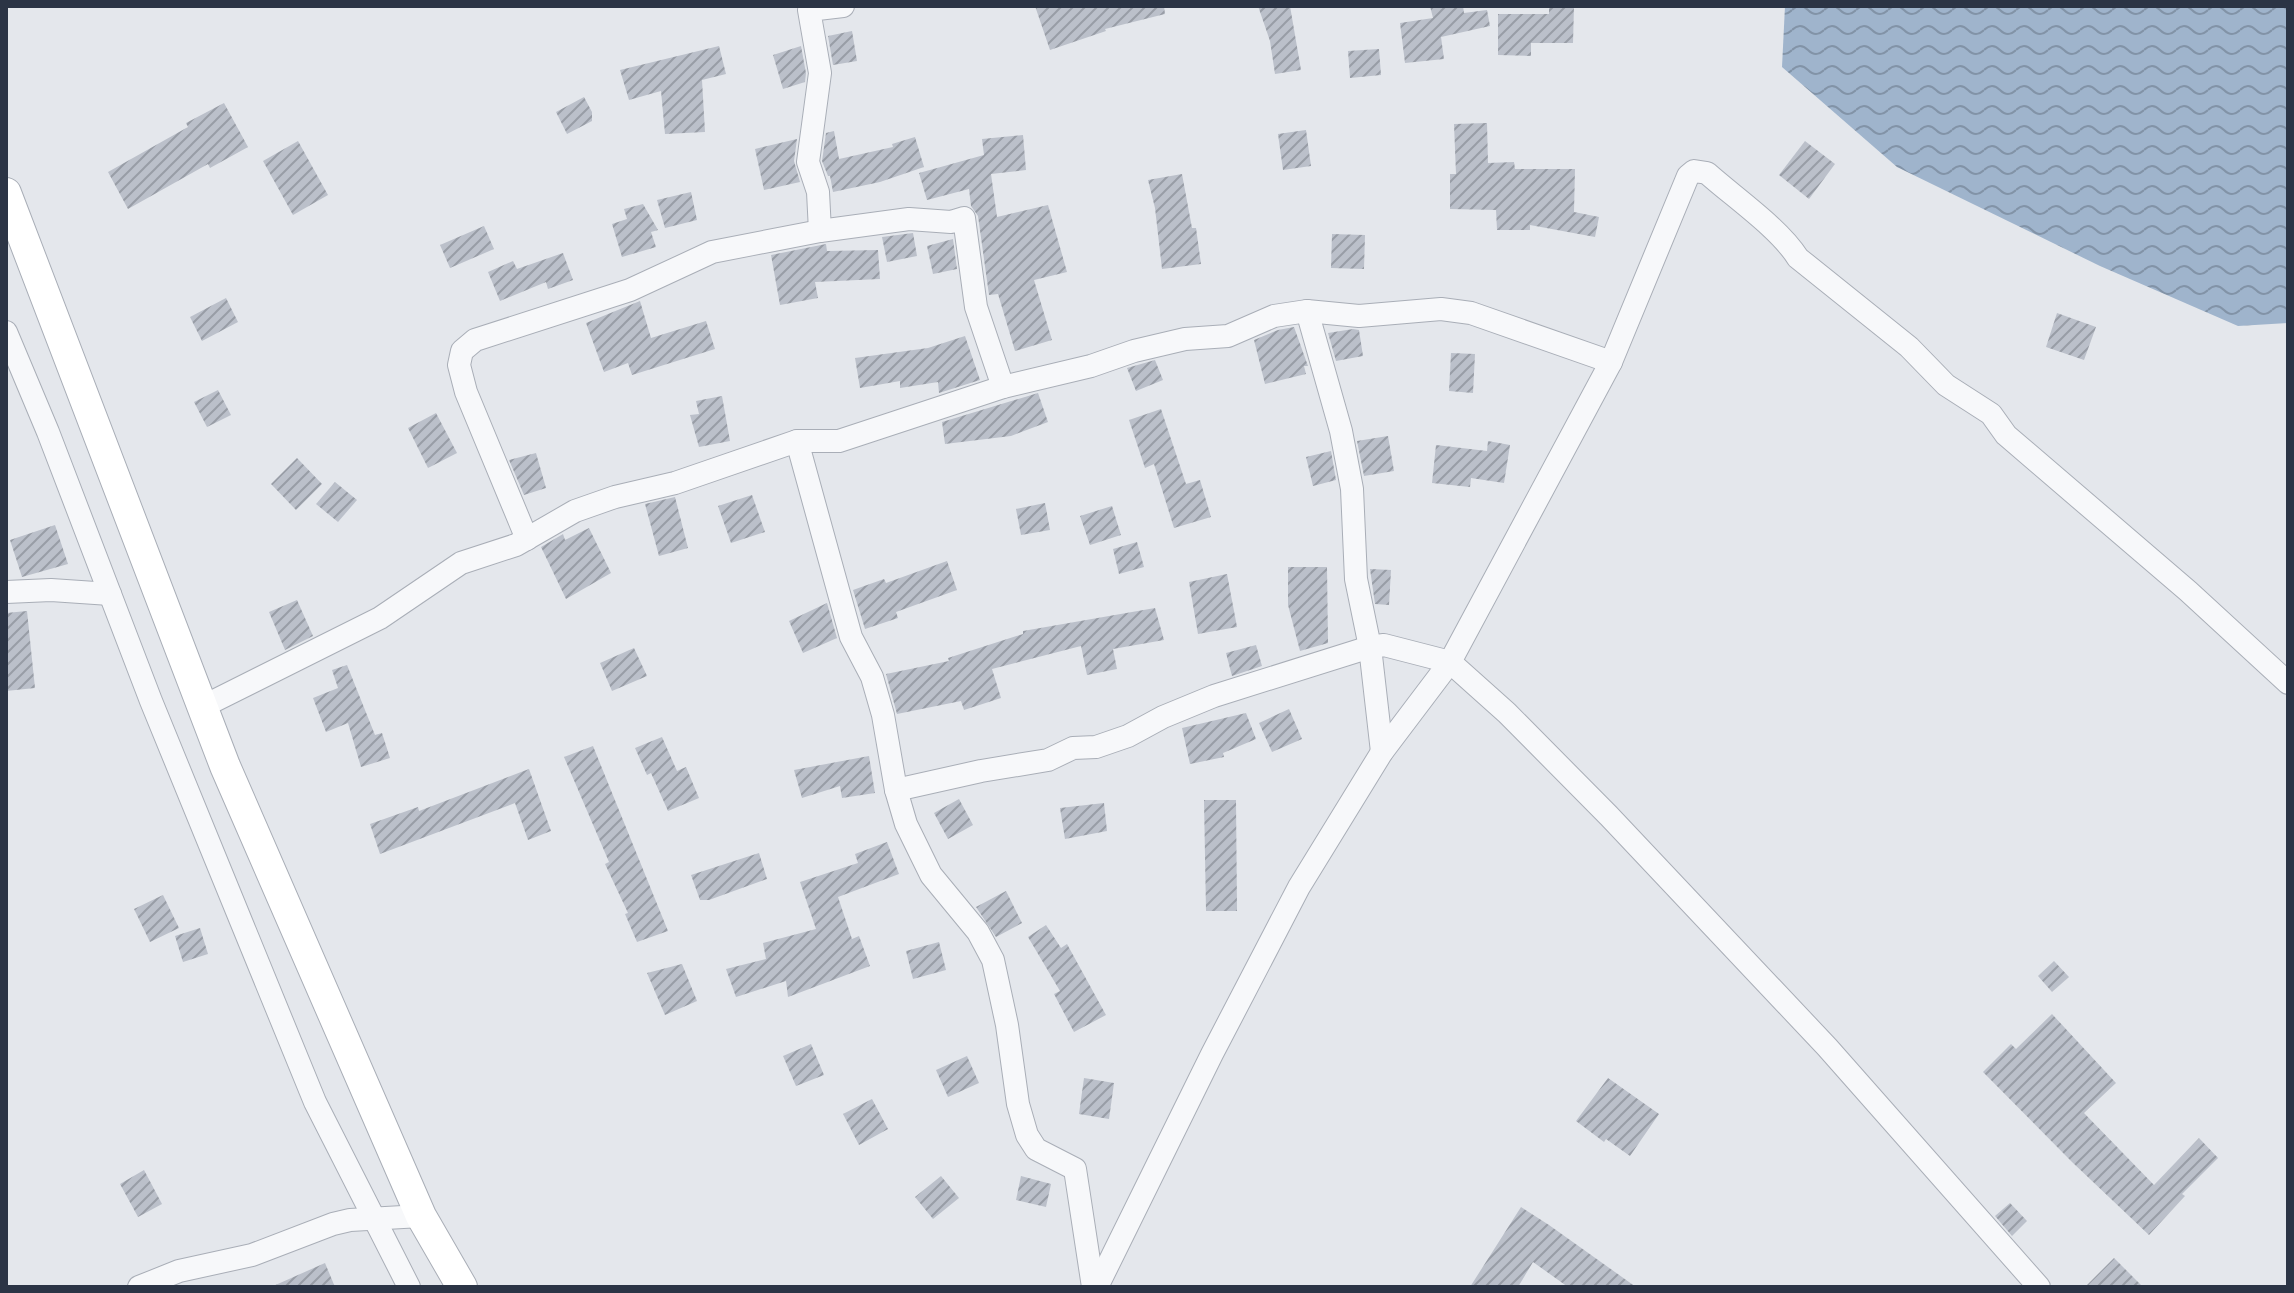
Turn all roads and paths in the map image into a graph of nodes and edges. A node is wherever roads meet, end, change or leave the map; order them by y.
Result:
1 (843, 6) edge
2 (6, 193) edge
3 (820, 231) junction
4 (1307, 311) junction
5 (6, 332) edge
6 (1611, 362) junction
7 (1003, 387) junction
8 (797, 441) junction
9 (527, 539) junction
10 (6, 592) edge
11 (110, 594) junction
12 (1370, 647) junction
13 (1450, 662) junction
14 (2288, 683) edge
15 (202, 707) junction
16 (1382, 752) junction
17 (896, 790) junction
18 (421, 1216) junction
19 (373, 1220) junction
20 (139, 1287) edge
21 (409, 1287) edge
22 (462, 1287) edge
23 (1095, 1287) edge
24 (2039, 1287) edge

1 - 3 street
2 - 15 main road
3 - 7 street
3 - 9 street
4 - 6 street
4 - 7 street
4 - 12 street
5 - 11 street
6 - 13 street
6 - 14 street
7 - 8 street
8 - 9 street
8 - 17 street
9 - 15 street
10 - 11 street
11 - 19 street
12 - 13 street
12 - 16 street
12 - 17 street
13 - 16 street
13 - 24 street
15 - 18 main road
16 - 23 street
17 - 23 street
18 - 19 street
18 - 22 main road
19 - 20 street
19 - 21 street

